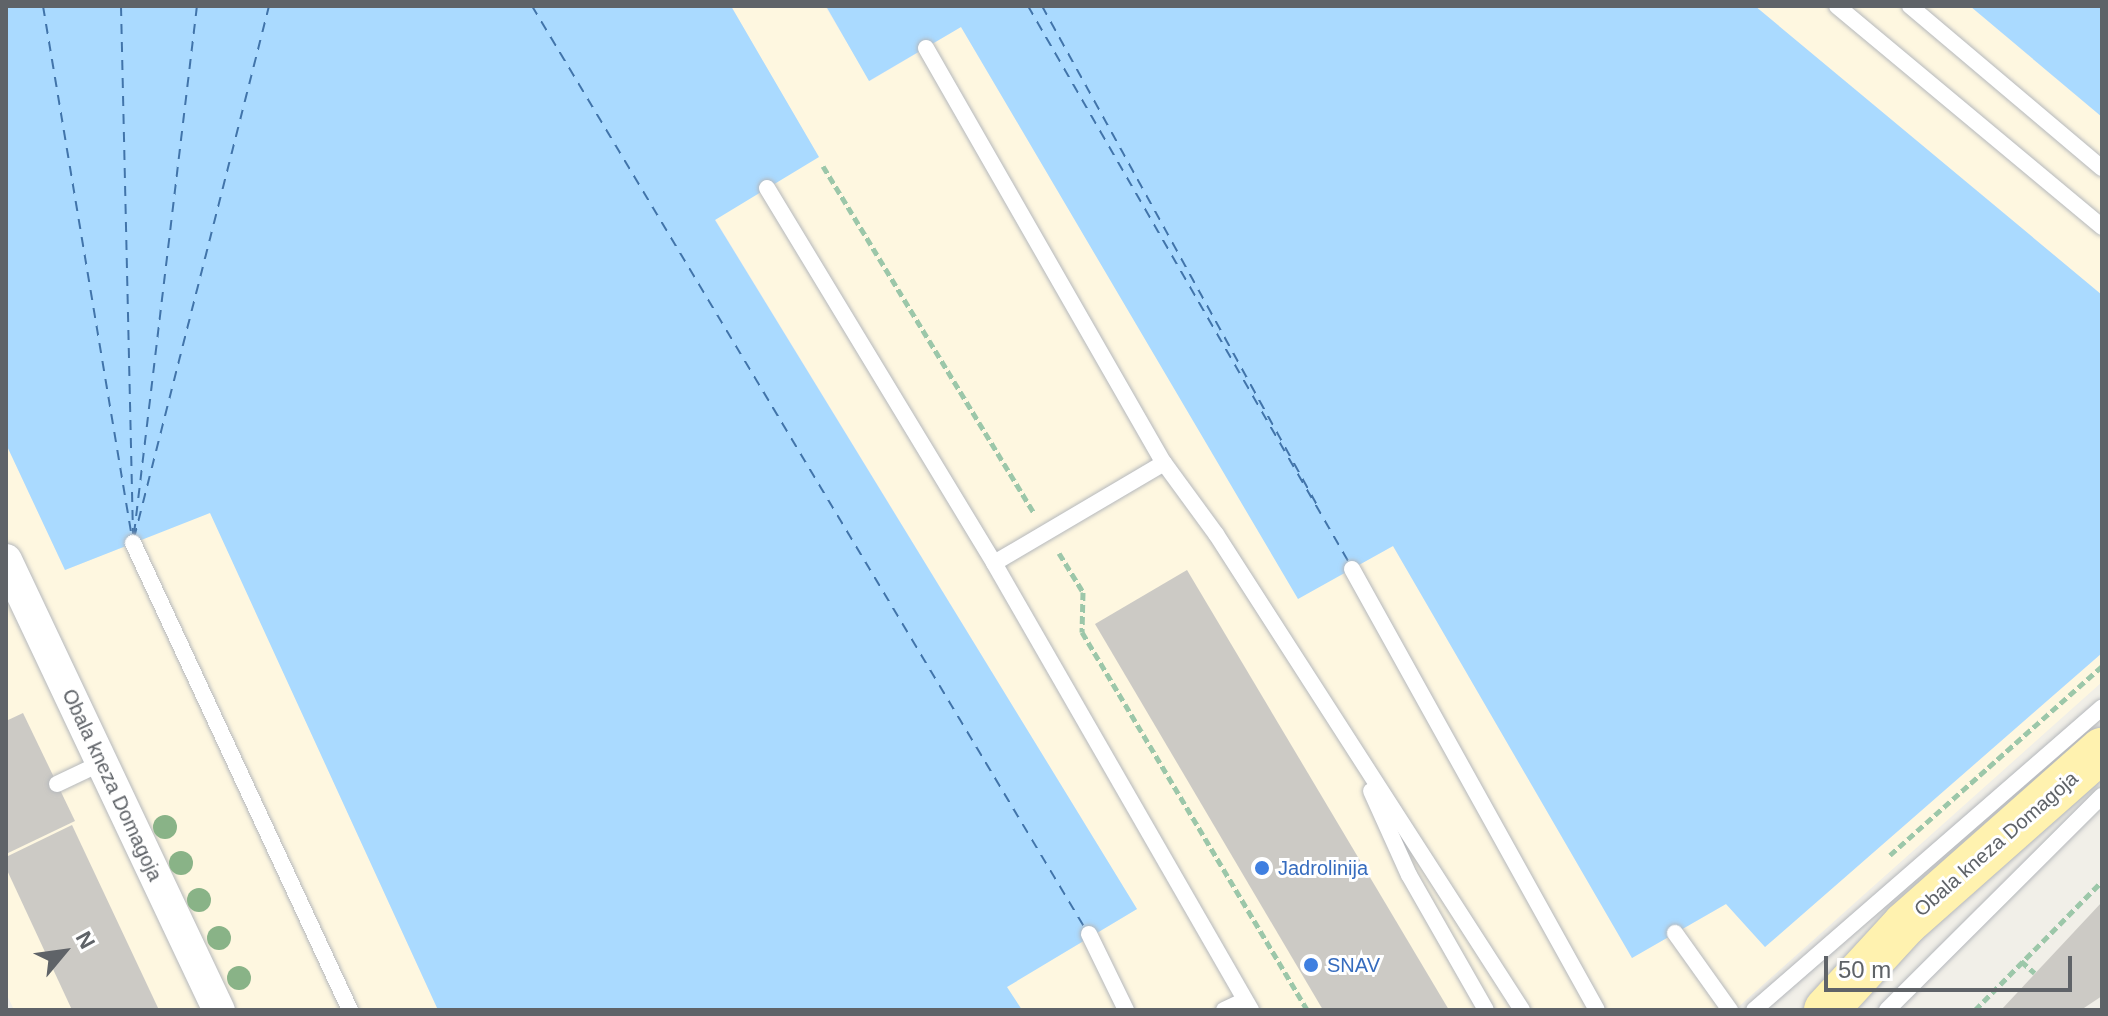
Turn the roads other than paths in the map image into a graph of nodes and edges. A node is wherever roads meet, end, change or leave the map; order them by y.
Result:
1 (1837, 6) edge
2 (1910, 6) edge
3 (926, 48) dead end
4 (2102, 168) edge
5 (767, 188) dead end
6 (2102, 227) edge
7 (1164, 463) junction
8 (133, 543) dead end
9 (6, 560) edge
10 (994, 563) junction
11 (1352, 569) dead end
12 (2102, 708) edge
13 (1349, 742) junction
14 (2102, 750) edge
15 (101, 763) junction
16 (57, 784) dead end
17 (2102, 796) edge
18 (1675, 933) dead end
19 (1089, 934) dead end
20 (1248, 1005) edge
21 (219, 1010) edge
22 (350, 1010) edge
23 (1126, 1010) edge
24 (1224, 1010) edge
25 (1486, 1010) edge
26 (1522, 1010) edge
27 (1597, 1010) edge
28 (1730, 1010) edge
29 (1754, 1010) edge
30 (1826, 1010) edge
31 (1887, 1010) edge

1 - 6 lane
2 - 4 lane
3 - 7 lane
5 - 10 lane
7 - 10 lane
7 - 13 lane
8 - 22 lane
9 - 15 street, Obala kneza Domagoja
10 - 20 lane
11 - 27 lane
12 - 29 lane
13 - 25 lane
13 - 26 lane
14 - 30 main road, Obala kneza Domagoja
15 - 16 lane
15 - 21 street, Obala kneza Domagoja
17 - 31 lane
18 - 28 lane
19 - 23 lane
20 - 24 lane

